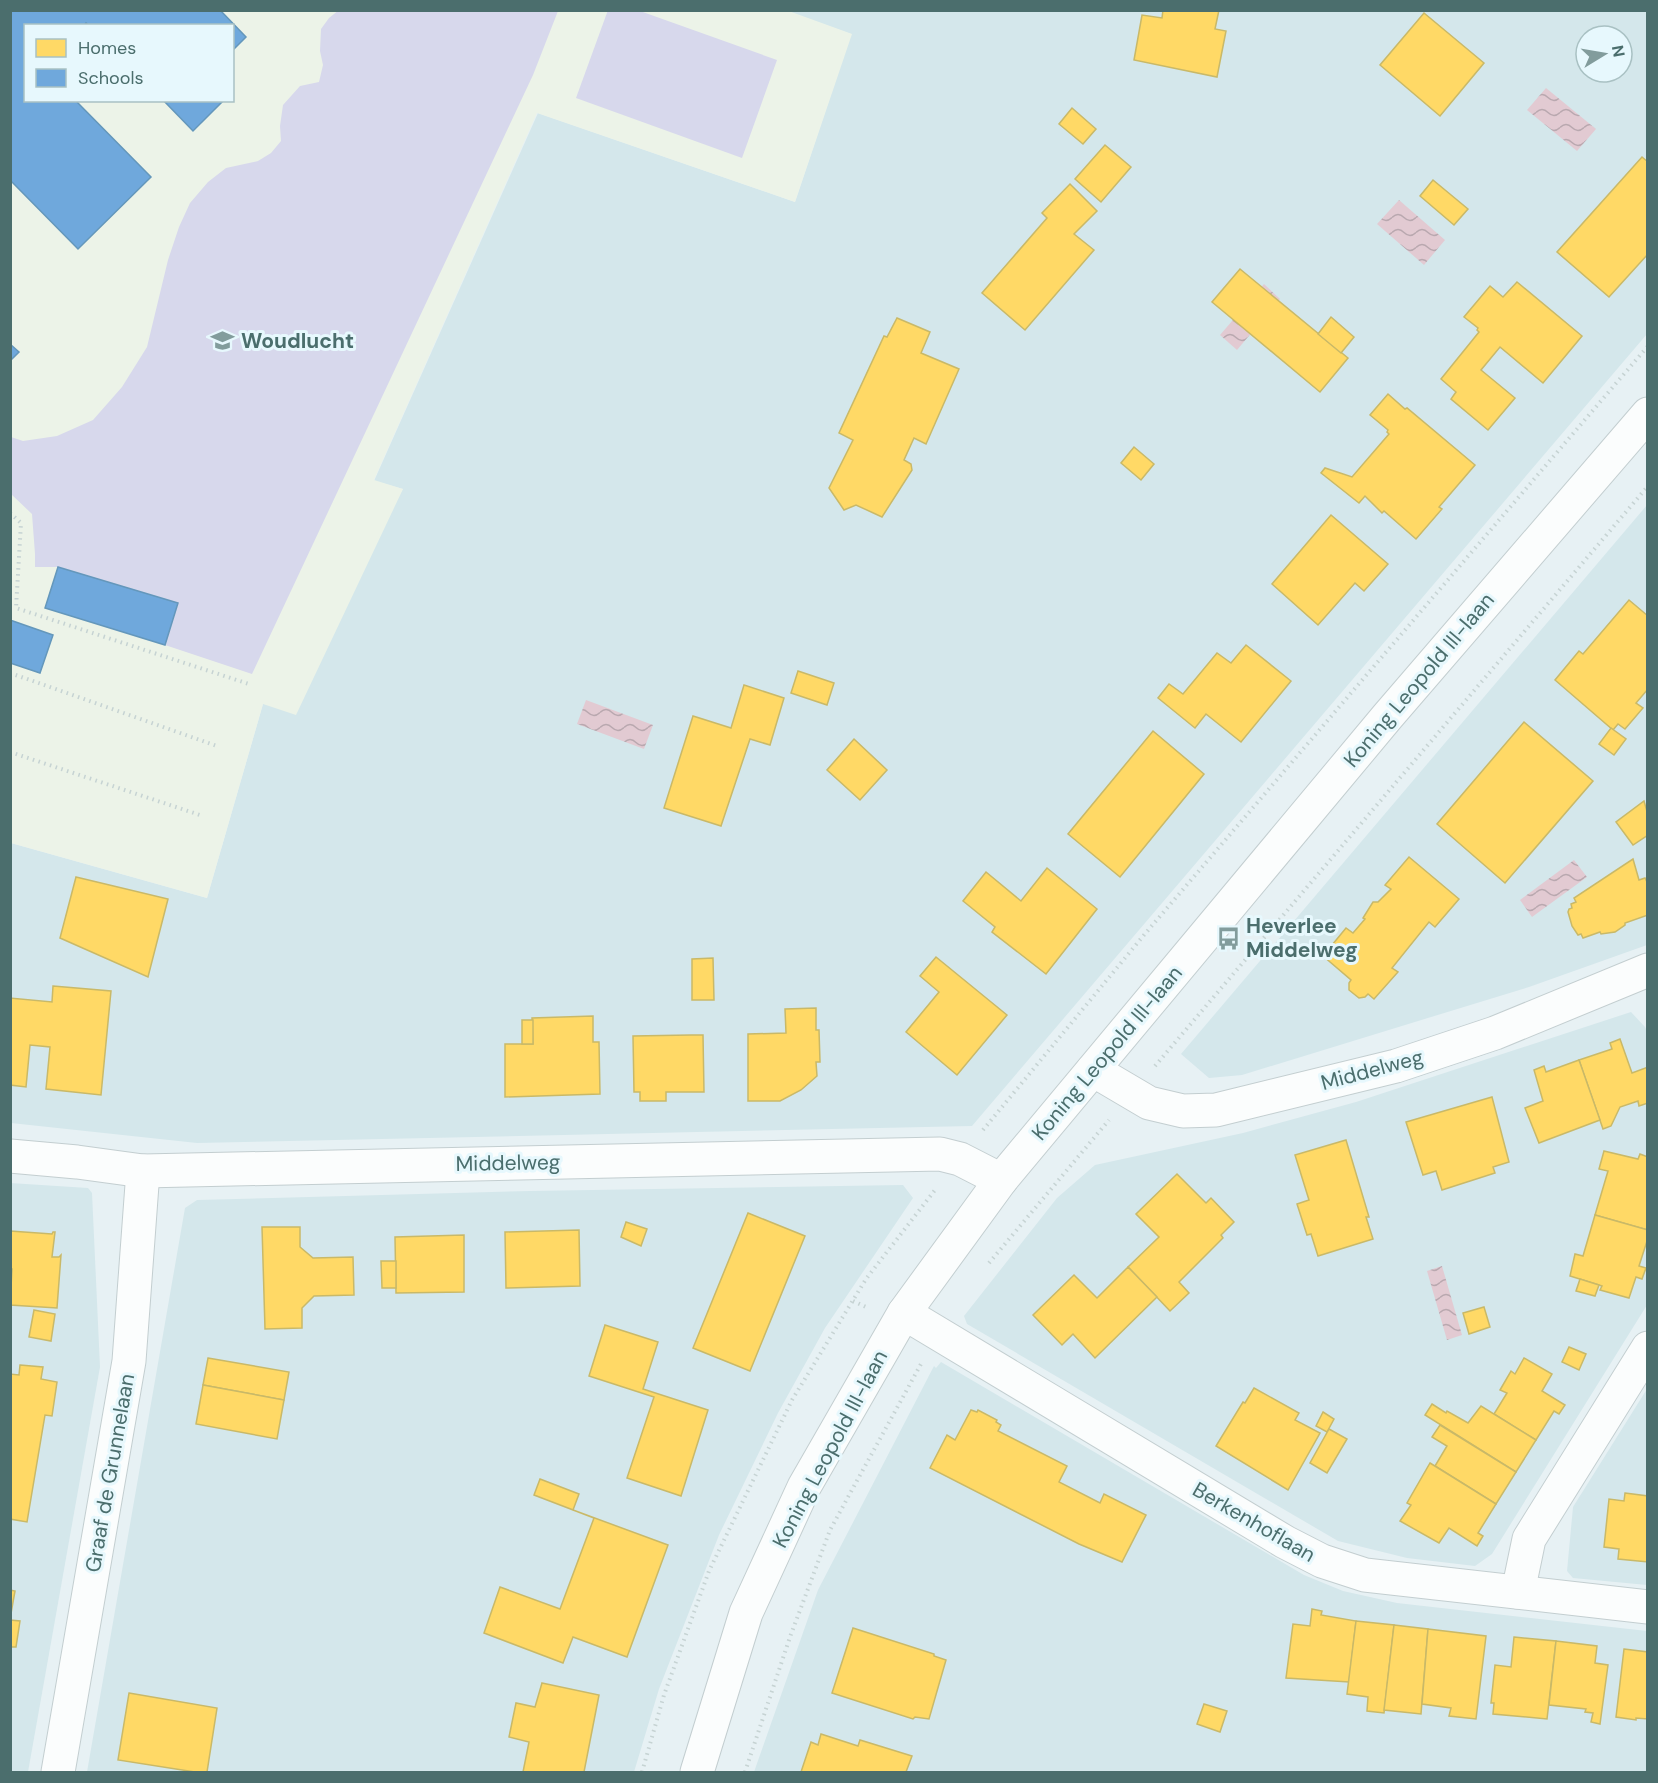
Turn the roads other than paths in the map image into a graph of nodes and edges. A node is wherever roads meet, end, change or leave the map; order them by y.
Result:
1 (1647, 414) edge
2 (1647, 970) edge
3 (1093, 1070) junction
4 (10, 1156) edge
5 (142, 1171) junction
6 (1001, 1180) junction
7 (904, 1313) junction
8 (1647, 1348) edge
9 (1518, 1592) junction
10 (1647, 1607) edge
11 (58, 1773) edge
12 (697, 1773) edge

1 - 3 street, Koning Leopold III-laan
2 - 3 street, Middelweg
3 - 6 street, Koning Leopold III-laan
4 - 5 street, Middelweg
5 - 6 street, Middelweg
5 - 11 street, Graaf de Grunnelaan
6 - 7 street, Koning Leopold III-laan
7 - 9 street, Berkenhoflaan
7 - 12 street, Koning Leopold III-laan
8 - 9 street
9 - 10 street, Berkenhoflaan

